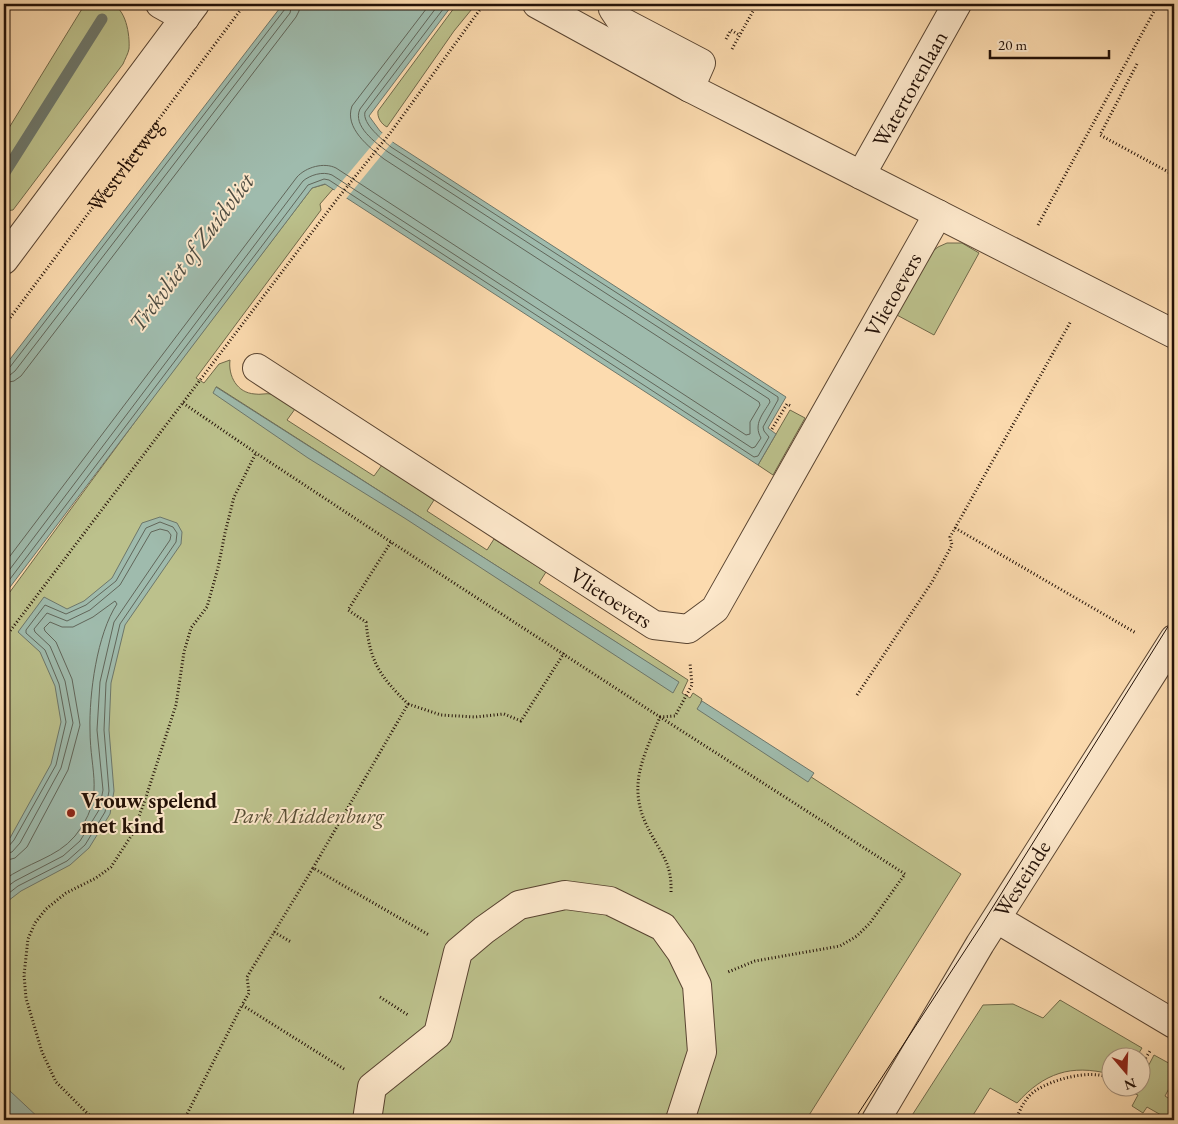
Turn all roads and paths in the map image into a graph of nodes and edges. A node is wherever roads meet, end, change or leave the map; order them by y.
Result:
1 (160, 4) edge
2 (245, 4) edge
3 (484, 4) edge
4 (537, 4) edge
5 (616, 4) edge
6 (957, 4) edge
7 (1158, 4) edge
8 (190, 11) edge
9 (1137, 64) dead end
10 (690, 88) junction
11 (861, 175) junction
12 (1174, 175) edge
13 (938, 214) junction
14 (1021, 256) junction
15 (4, 260) edge
16 (1088, 291) junction
17 (4, 326) edge
18 (1174, 334) edge
19 (257, 368) dead end
20 (183, 403) junction
21 (256, 454) junction
22 (955, 528) junction
23 (391, 542) junction
24 (4, 639) edge
25 (1170, 645) edge
26 (564, 653) junction
27 (692, 685) dead end
28 (857, 696) dead end
29 (408, 704) junction
30 (660, 717) junction
31 (313, 868) junction
32 (997, 919) junction
33 (663, 927) junction
34 (274, 932) junction
35 (291, 942) dead end
36 (458, 952) junction
37 (697, 985) junction
38 (380, 997) dead end
39 (242, 1005) junction
40 (408, 1014) dead end
41 (1174, 1024) edge
42 (1100, 1076) edge
43 (372, 1087) junction
44 (94, 1120) edge
45 (184, 1120) edge
46 (367, 1120) edge
47 (680, 1120) edge
48 (876, 1120) edge
49 (1016, 1120) edge

1 - 8 street
2 - 17 path, Westvlietweg
3 - 20 path
4 - 10 street
5 - 10 street
6 - 11 street, Watertorenlaan
7 - 14 path
8 - 15 street, Westvlietweg
9 - 12 path
10 - 11 street
11 - 13 street
13 - 14 street
13 - 19 street, Vlietoevers
14 - 16 street
16 - 18 street
16 - 22 path
20 - 21 path
20 - 24 path
21 - 23 path
21 - 44 path
22 - 25 path
22 - 28 path
23 - 26 path
23 - 29 path
25 - 32 street, Westeinde
26 - 29 path
26 - 30 path
27 - 30 path
29 - 31 path
30 - 33 path
30 - 37 path
31 - 34 path
31 - 36 path
32 - 41 street
32 - 48 street, Westeinde
33 - 36 street
33 - 37 street
34 - 35 path
34 - 39 path
36 - 43 street
37 - 47 street
38 - 40 path
39 - 43 path
39 - 45 path
42 - 49 path
43 - 46 street

